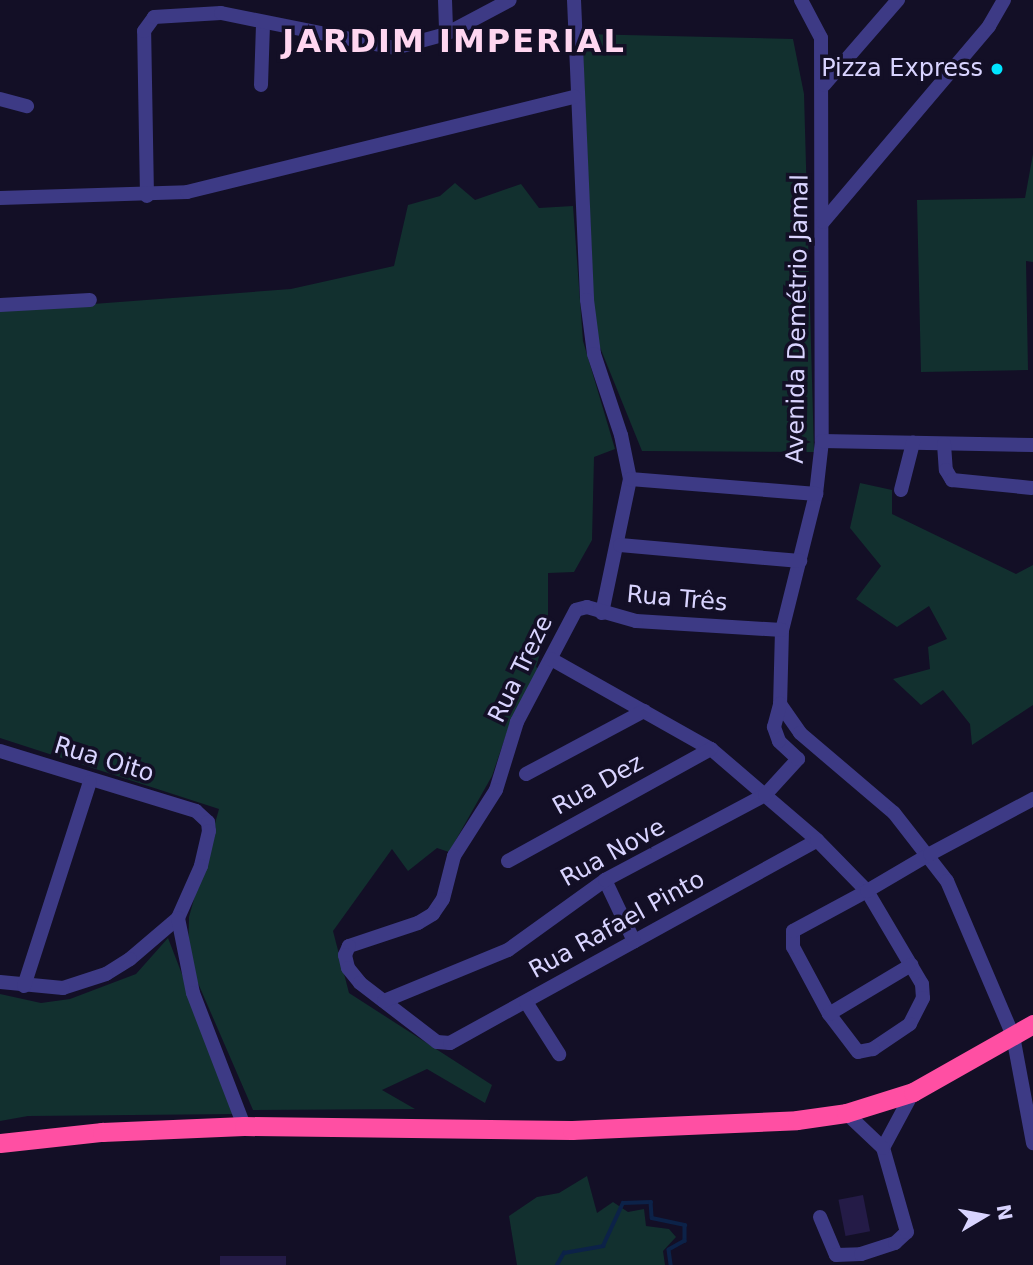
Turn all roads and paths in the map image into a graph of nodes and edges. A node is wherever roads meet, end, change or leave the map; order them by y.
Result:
1 (445, 0) edge
2 (510, 0) edge
3 (574, 0) edge
4 (801, 0) edge
5 (898, 0) edge
6 (1004, 0) edge
7 (221, 7) edge
8 (264, 24) junction
9 (446, 34) junction
10 (261, 85) dead end
11 (824, 85) junction
12 (575, 97) junction
13 (0, 99) edge
14 (27, 106) dead end
15 (147, 196) junction
16 (0, 198) edge
17 (822, 222) junction
18 (90, 300) dead end
19 (0, 305) edge
20 (822, 441) junction
21 (913, 443) junction
22 (944, 444) junction
23 (1033, 445) edge
24 (630, 479) junction
25 (1032, 488) edge
26 (901, 490) dead end
27 (816, 494) junction
28 (620, 545) junction
29 (800, 561) junction
30 (602, 612) junction
31 (572, 614) joint
32 (782, 630) junction
33 (551, 659) junction
34 (780, 704) junction
35 (644, 711) junction
36 (710, 749) junction
37 (0, 751) edge
38 (526, 774) dead end
39 (90, 782) junction
40 (765, 795) junction
41 (1033, 799) edge
42 (817, 840) junction
43 (930, 854) junction
44 (508, 861) dead end
45 (605, 880) junction
46 (867, 891) junction
47 (178, 918) junction
48 (634, 941) junction
49 (911, 965) junction
50 (0, 982) edge
51 (24, 986) junction
52 (384, 1001) junction
53 (526, 1002) junction
54 (829, 1014) junction
55 (1033, 1024) edge
56 (1013, 1036) junction
57 (437, 1042) joint
58 (559, 1054) dead end
59 (913, 1092) junction
60 (846, 1113) junction
61 (244, 1126) junction
62 (0, 1143) edge
63 (1033, 1143) edge
64 (883, 1148) junction
65 (820, 1217) dead end

1 - 9 street
2 - 9 street
3 - 12 street
4 - 11 street, Avenida Demétrio Jamal
5 - 11 street
6 - 17 street
7 - 8 street
7 - 15 street
8 - 9 street
8 - 10 street
11 - 17 street, Avenida Demétrio Jamal
12 - 15 street
12 - 24 street
13 - 14 street
15 - 16 street
17 - 20 street, Avenida Demétrio Jamal
18 - 19 street
20 - 21 street
20 - 27 street, Avenida Demétrio Jamal
21 - 22 street
21 - 26 street
22 - 23 street
22 - 25 street
24 - 27 street
24 - 28 street
27 - 29 street, Avenida Demétrio Jamal
28 - 29 street
28 - 30 street
29 - 32 street, Avenida Demétrio Jamal
30 - 31 street, Rua Três
30 - 32 street, Rua Três
31 - 33 street, Rua Treze
32 - 34 street, Avenida Demétrio Jamal
33 - 35 street
33 - 52 street, Rua Treze
34 - 40 street, Rua Nove
34 - 43 street
35 - 36 street
35 - 38 street
36 - 40 street
36 - 44 street, Rua Dez
37 - 39 street, Rua Oito
39 - 47 street, Rua Oito
39 - 51 street
40 - 42 street
40 - 45 street, Rua Nove
41 - 43 street
42 - 46 street
42 - 48 street, Rua Rafael Pinto
43 - 46 street
43 - 56 street
45 - 48 street
45 - 52 street, Rua Nove
46 - 49 street
46 - 54 street
47 - 51 street
47 - 61 street
48 - 53 street, Rua Rafael Pinto
49 - 54 street
49 - 54 street
50 - 51 street
52 - 57 street, Rua Treze
53 - 57 street, Rua Rafael Pinto
53 - 58 street
55 - 56 highway
56 - 59 highway
56 - 63 street
59 - 60 highway
59 - 64 street
60 - 61 highway
60 - 64 street
61 - 62 highway
64 - 65 street

